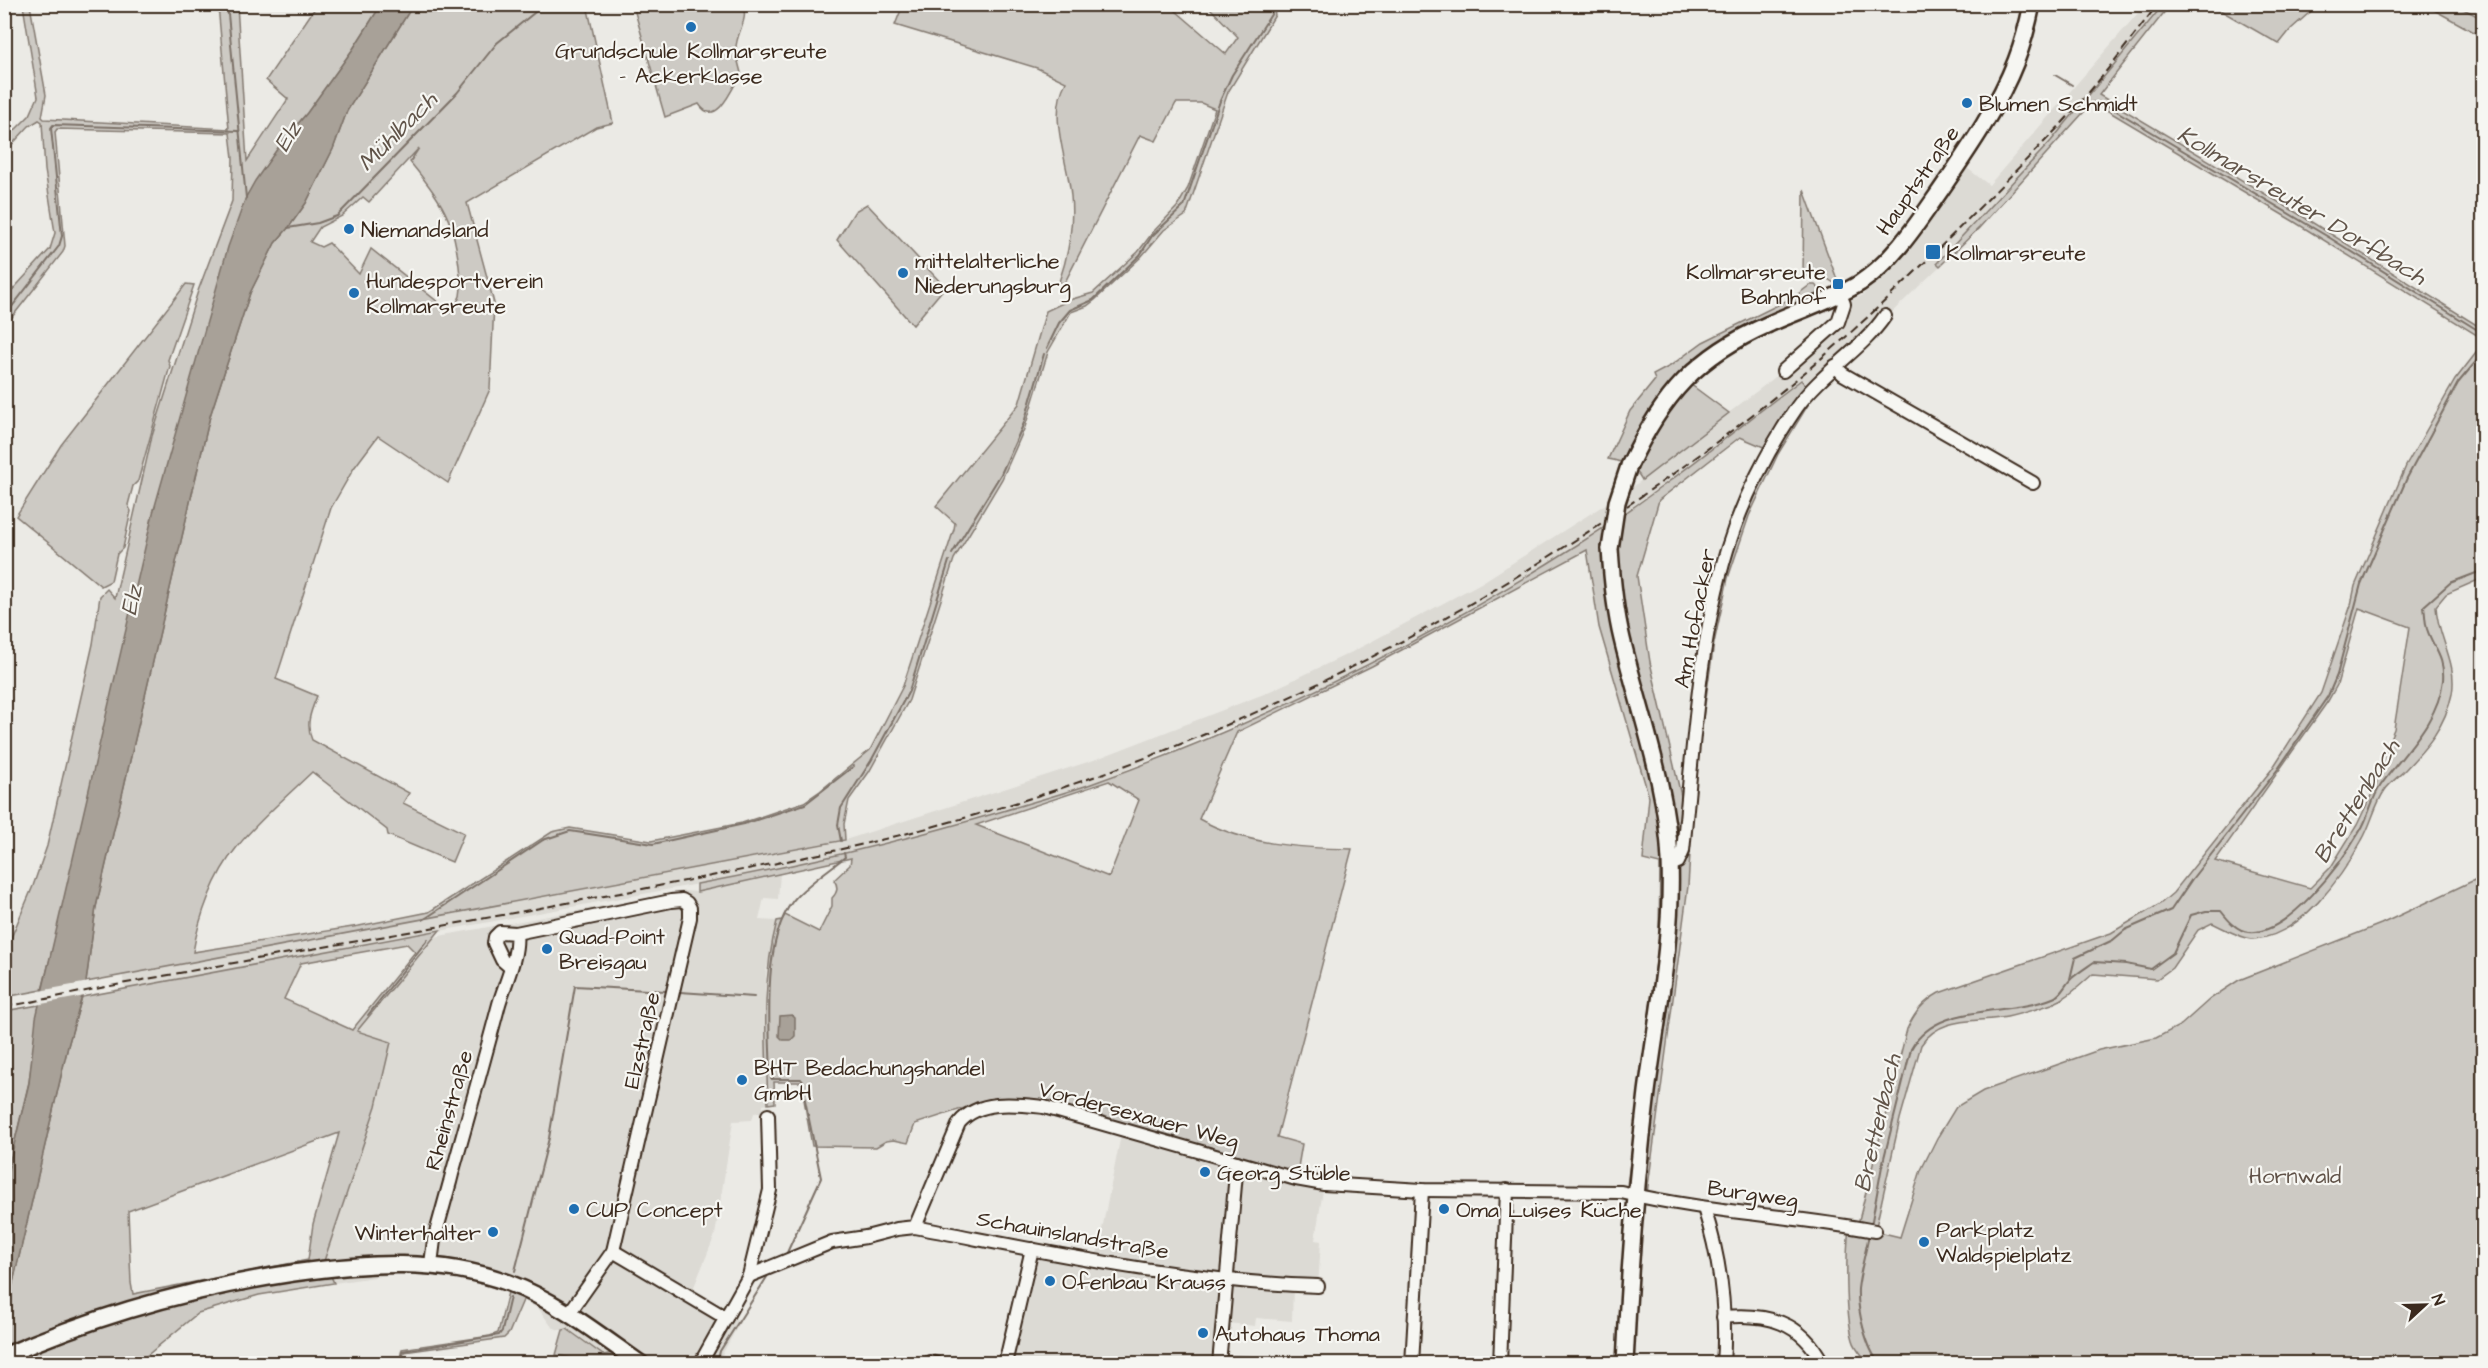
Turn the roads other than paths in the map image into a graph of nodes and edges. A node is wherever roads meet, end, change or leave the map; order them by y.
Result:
1 (2032, 4) edge
2 (1840, 294) junction
3 (1885, 316) dead end
4 (1835, 366) junction
5 (1783, 371) dead end
6 (2033, 483) dead end
7 (1670, 865) junction
8 (516, 933) junction
9 (510, 967) junction
10 (768, 1115) dead end
11 (1237, 1162) junction
12 (1422, 1190) junction
13 (1507, 1190) junction
14 (1634, 1195) junction
15 (1704, 1208) junction
16 (915, 1227) junction
17 (1871, 1230) dead end
18 (1032, 1249) junction
19 (613, 1251) junction
20 (431, 1264) junction
21 (749, 1276) junction
22 (1225, 1281) junction
23 (1318, 1286) dead end
24 (570, 1312) junction
25 (1723, 1317) junction
26 (726, 1318) junction
27 (10, 1353) edge
28 (1219, 1363) edge
29 (641, 1364) edge
30 (700, 1364) edge
31 (1005, 1364) edge
32 (1253, 1364) edge
33 (1412, 1364) edge
34 (1500, 1364) edge
35 (1625, 1364) edge
36 (1723, 1364) edge
37 (1823, 1364) edge

1 - 2 main road, Hauptstraße
2 - 5 street
2 - 7 main road, Hauptstraße, bridge
3 - 4 street, Am Hofacker
4 - 6 street
4 - 7 street, Am Hofacker
7 - 14 main road, Hauptstraße
8 - 9 street, Rheinstraße
8 - 9 street
8 - 19 street, Elzstraße
9 - 20 street, Rheinstraße
10 - 21 street
11 - 12 street, Vordersexauer Weg
11 - 16 street, Vordersexauer Weg
11 - 22 street
12 - 13 street, Vordersexauer Weg
12 - 33 street
13 - 14 street, Vordersexauer Weg
13 - 34 street
14 - 15 street, Burgweg
14 - 35 main road, Hauptstraße
15 - 17 street, Burgweg
15 - 25 street
16 - 18 street, Schauinslandstraße
16 - 21 street
18 - 22 street, Schauinslandstraße
18 - 31 street
19 - 24 street, Elzstraße
19 - 26 street
20 - 24 main road
20 - 27 main road
21 - 26 street
22 - 23 street, Schauinslandstraße
22 - 28 street
24 - 29 main road
25 - 36 street
25 - 37 street
26 - 30 street
28 - 32 street

